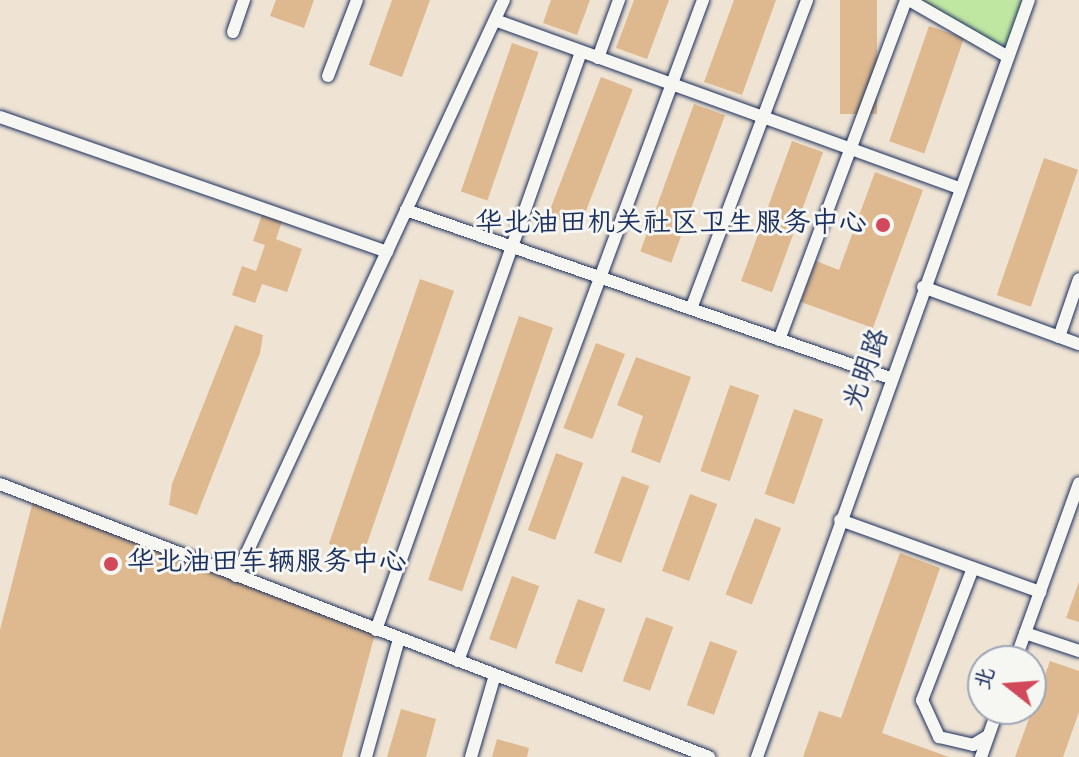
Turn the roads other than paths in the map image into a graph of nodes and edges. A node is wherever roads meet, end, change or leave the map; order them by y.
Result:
1 (244, 0) edge
2 (357, 0) edge
3 (504, 0) edge
4 (619, 0) edge
5 (703, 0) edge
6 (807, 0) edge
7 (907, 0) edge
8 (1029, 0) edge
9 (495, 20) junction
10 (233, 32) dead end
11 (581, 52) junction
12 (1008, 57) junction
13 (598, 58) junction
14 (328, 76) dead end
15 (670, 83) junction
16 (0, 117) edge
17 (762, 117) junction
18 (851, 149) junction
19 (959, 188) junction
20 (406, 210) junction
21 (512, 247) junction
22 (387, 252) junction
23 (599, 277) junction
24 (1079, 279) edge
25 (923, 287) junction
26 (691, 309) junction
27 (1059, 337) junction
28 (779, 340) junction
29 (1079, 344) edge
30 (890, 378) junction
31 (1079, 483) edge
32 (0, 484) edge
33 (840, 520) junction
34 (973, 568) junction
35 (236, 576) junction
36 (1040, 592) junction
37 (376, 630) junction
38 (1025, 633) junction
39 (399, 639) junction
40 (1021, 645) edge
41 (1079, 651) edge
42 (458, 661) junction
43 (495, 675) junction
44 (992, 725) edge
45 (988, 736) junction
46 (366, 757) edge
47 (471, 757) edge
48 (709, 757) edge
49 (757, 757) edge
50 (981, 757) edge

1 - 10 lane
2 - 14 lane
3 - 9 lane
4 - 13 lane
5 - 15 lane
6 - 17 lane
7 - 12 lane
7 - 18 lane
8 - 12 lane, 光明路
9 - 11 lane
9 - 20 lane
11 - 13 lane
11 - 21 lane
12 - 19 lane, 光明路
13 - 15 lane
15 - 17 lane
15 - 23 lane
16 - 22 lane
17 - 18 lane
17 - 26 lane
18 - 19 lane
18 - 28 lane
19 - 25 lane, 光明路
20 - 21 lane
20 - 22 lane
21 - 23 lane
21 - 37 lane
22 - 35 lane
23 - 26 lane
23 - 42 lane
24 - 27 lane
25 - 27 lane
25 - 30 lane, 光明路
26 - 28 lane
27 - 29 lane
28 - 30 lane
30 - 33 lane, 光明路
31 - 36 lane
32 - 35 lane
33 - 34 lane
33 - 49 lane, 光明路
34 - 36 lane
34 - 45 lane
35 - 37 lane
36 - 38 lane
37 - 39 lane
38 - 40 lane
38 - 41 lane
39 - 42 lane
39 - 46 lane
42 - 43 lane
43 - 47 lane
43 - 48 lane
44 - 45 lane
45 - 50 lane

